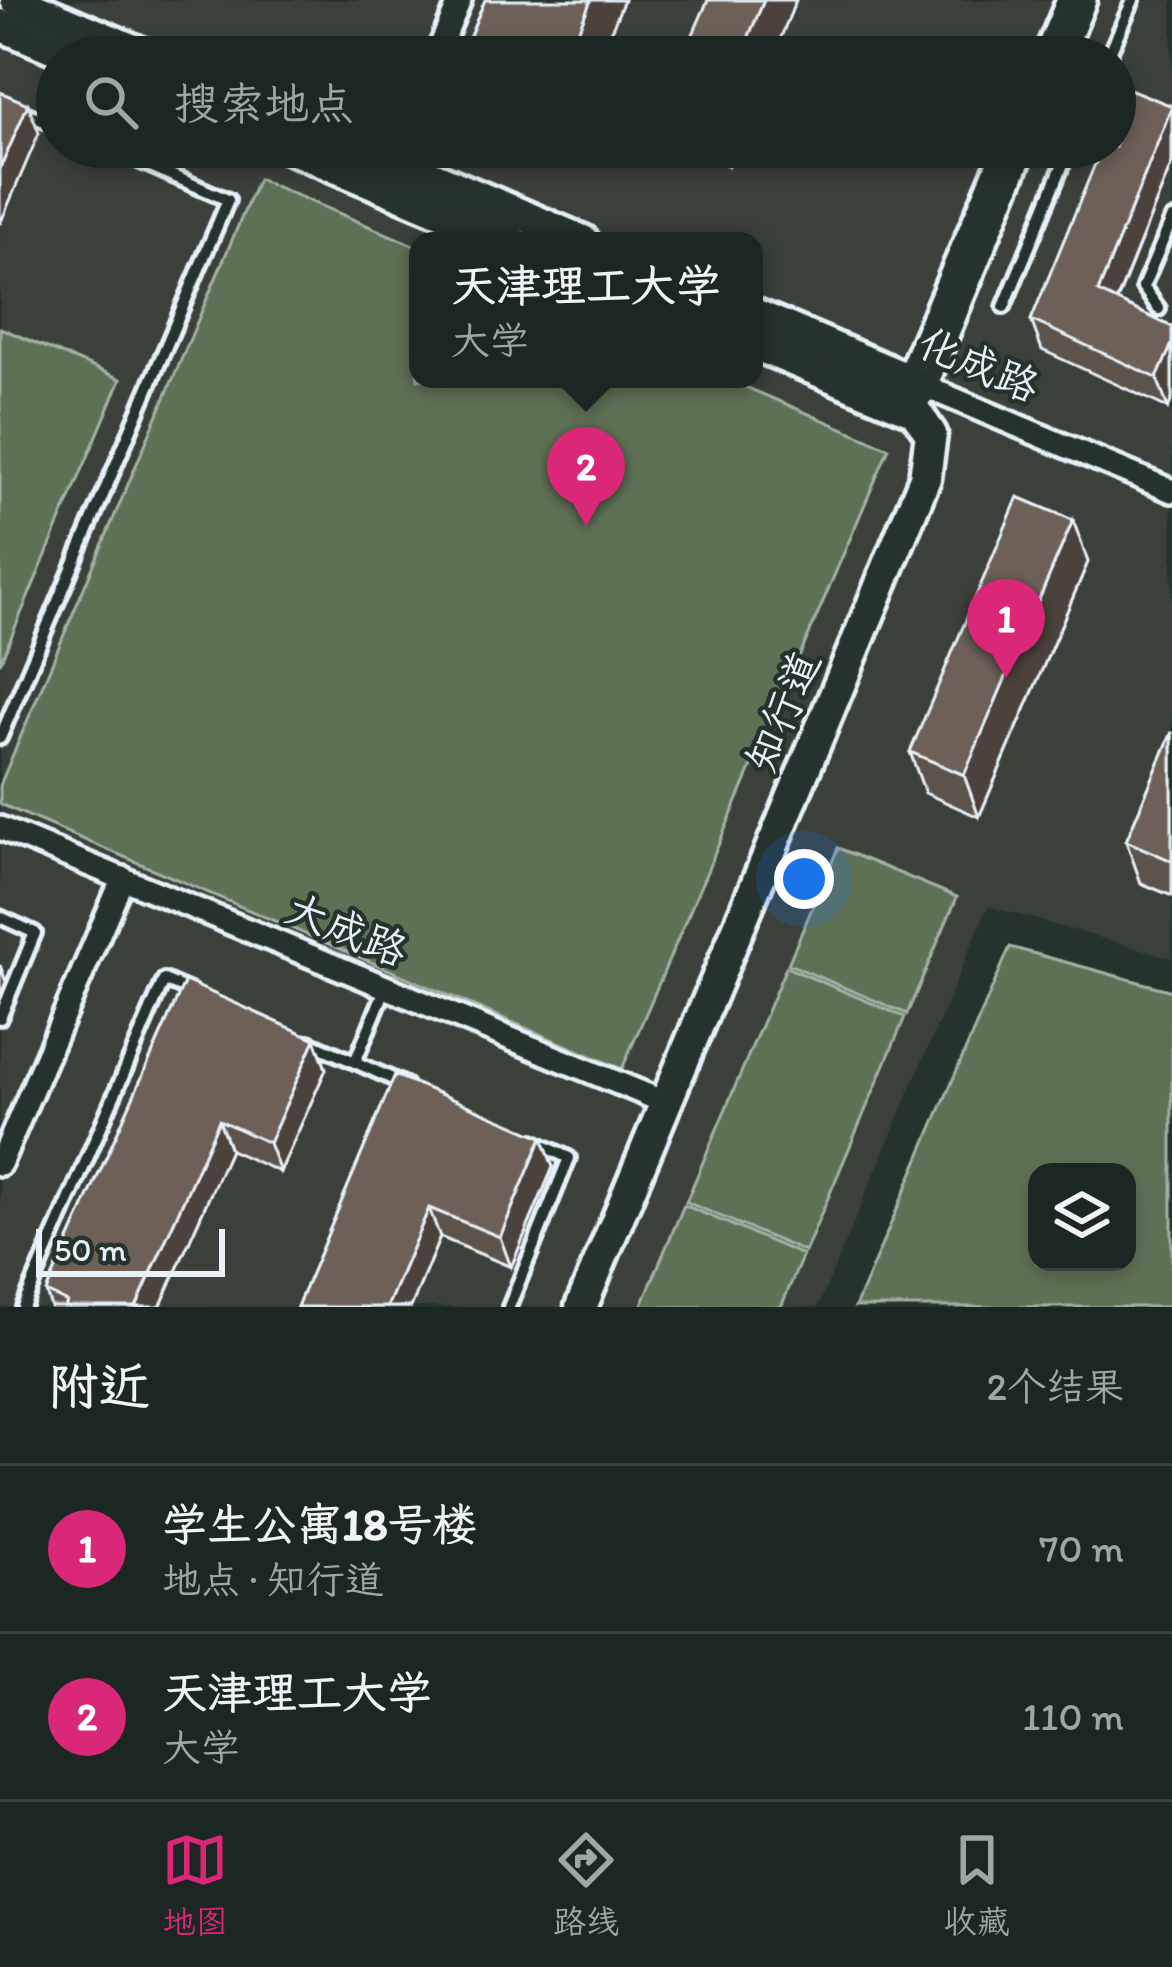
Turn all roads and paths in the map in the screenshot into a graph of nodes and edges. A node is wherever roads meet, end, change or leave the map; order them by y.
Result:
1 (16, 0) edge
2 (460, 0) edge
3 (1068, 0) edge
4 (1085, 0) edge
5 (1132, 0) edge
6 (0, 26) edge
7 (93, 36) edge
8 (445, 36) edge
9 (1053, 36) edge
10 (1070, 36) edge
11 (1117, 36) edge
12 (36, 41) edge
13 (0, 103) edge
14 (36, 118) edge
15 (155, 168) edge
16 (395, 168) edge
17 (399, 168) edge
18 (997, 168) edge
19 (1013, 168) edge
20 (1061, 168) edge
21 (1172, 219) edge
22 (497, 232) edge
23 (560, 232) edge
24 (1004, 307) dead end
25 (1159, 309) dead end
26 (763, 318) edge
27 (763, 346) edge
28 (906, 382) junction
29 (1172, 491) edge
30 (0, 738) edge
31 (0, 829) edge
32 (123, 878) junction
33 (0, 917) edge
34 (386, 987) junction
35 (207, 998) edge
36 (0, 1018) edge
37 (291, 1034) edge
38 (355, 1061) junction
39 (419, 1090) edge
40 (664, 1102) junction
41 (526, 1138) edge
42 (0, 1164) edge
43 (23, 1307) edge
44 (508, 1307) edge
45 (581, 1307) edge

1 - 7 street
2 - 8 street
3 - 9 street
4 - 10 street
5 - 11 lane
6 - 12 street
13 - 14 lane
15 - 30 lane
16 - 22 street
17 - 23 street
18 - 28 street
19 - 28 street
20 - 24 lane
21 - 25 lane
26 - 28 street, 化成路
27 - 28 street, 化成路
28 - 29 street, 化成路
28 - 40 street, 知行道
31 - 32 street, 大成路
32 - 34 street, 大成路
32 - 42 street
33 - 36 lane
34 - 38 lane
34 - 40 street, 大成路
35 - 43 lane
37 - 38 lane
38 - 39 lane
40 - 45 street, 知行道
41 - 44 lane

